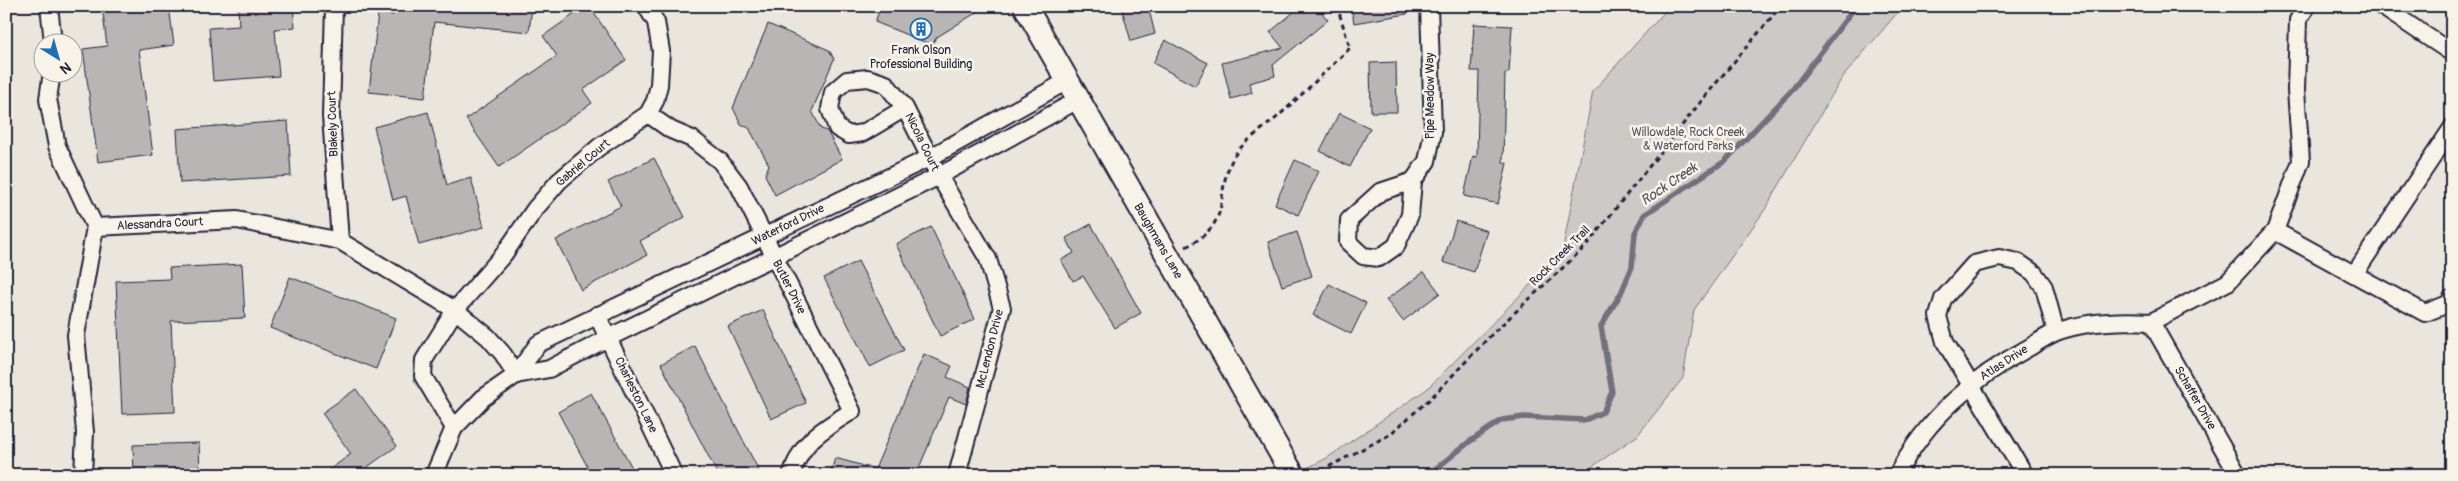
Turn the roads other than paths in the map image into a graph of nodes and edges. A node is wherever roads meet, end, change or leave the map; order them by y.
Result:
1 (50, 6) edge
2 (334, 6) edge
3 (646, 6) edge
4 (1025, 6) edge
5 (1212, 6) edge
6 (1231, 6) edge
7 (1429, 6) edge
8 (2307, 6) edge
9 (2381, 6) edge
10 (52, 32) edge
11 (2452, 53) edge
12 (1067, 81) junction
13 (51, 82) edge
14 (1078, 100) junction
15 (905, 108) dead end
16 (648, 114) junction
17 (2452, 128) edge
18 (931, 157) junction
19 (939, 176) junction
20 (1413, 181) junction
21 (95, 227) junction
22 (2275, 231) junction
23 (766, 237) junction
24 (340, 242) junction
25 (775, 258) junction
26 (2355, 273) junction
27 (2452, 298) edge
28 (455, 310) junction
29 (597, 315) junction
30 (2151, 322) junction
31 (2056, 332) junction
32 (608, 338) junction
33 (516, 375) junction
34 (1972, 384) junction
35 (454, 428) junction
36 (83, 475) edge
37 (434, 475) edge
38 (674, 475) edge
39 (791, 475) edge
40 (957, 475) edge
41 (1293, 475) edge
42 (1897, 475) edge
43 (2025, 475) edge
44 (2238, 475) edge

1 - 10 street
2 - 24 street, Blakely Court
3 - 16 street
4 - 12 main road, Baughmans Lane
5 - 6 lane
7 - 20 street, Pipe Meadow Way
8 - 22 street
9 - 11 street
12 - 14 main road, Baughmans Lane
12 - 18 street, Waterford Drive
13 - 21 street
14 - 19 street, Waterford Drive
14 - 41 main road, Baughmans Lane
15 - 18 street, Nicola Court
16 - 23 street, Butler Drive
16 - 28 street, Gabriel Court
17 - 26 street
18 - 19 street, Nicola Court
18 - 23 street, Waterford Drive
19 - 25 street, Waterford Drive
19 - 40 street, McLendon Drive
20 - 20 street, Pipe Meadow Way
21 - 24 street, Alessandra Court
21 - 36 street
22 - 26 street
22 - 30 street
23 - 25 street, Butler Drive
23 - 29 street, Waterford Drive
24 - 28 street, Alessandra Court
25 - 32 street, Waterford Drive
25 - 39 street, Butler Drive
26 - 27 street
28 - 33 street, Alessandra Court
28 - 35 street
29 - 32 street, Charleston Lane
29 - 33 street, Waterford Drive
30 - 31 street, Atlas Drive
30 - 44 street, Schaffer Drive
31 - 34 street, Atlas Drive
31 - 34 street
32 - 33 street, Waterford Drive
32 - 38 street, Charleston Lane
33 - 35 street, Waterford Drive
34 - 42 street, Atlas Drive
34 - 43 street
35 - 37 street, Waterford Drive

